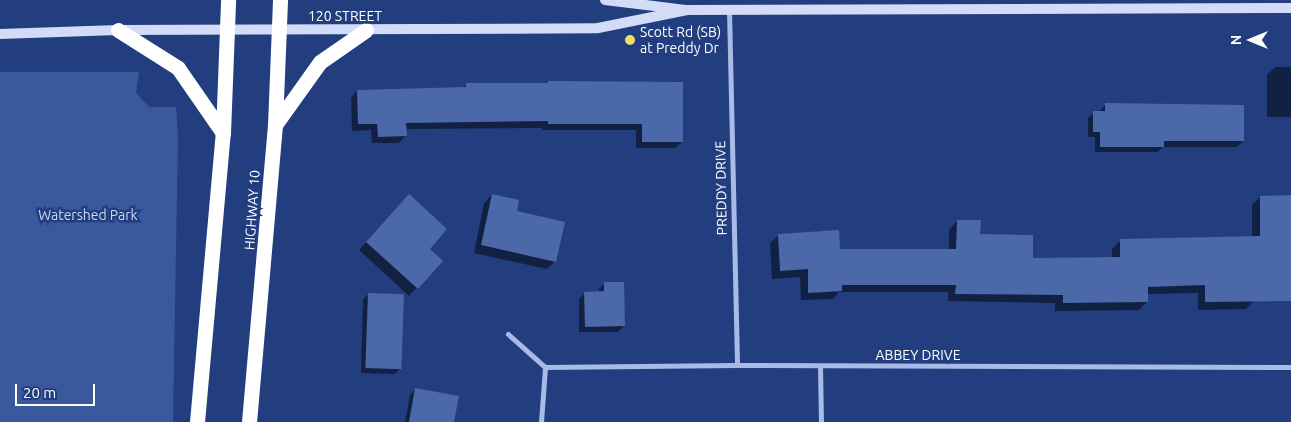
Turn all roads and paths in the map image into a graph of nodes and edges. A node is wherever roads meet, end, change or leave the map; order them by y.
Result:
1 (228, 0) edge
2 (280, 0) edge
3 (605, 0) edge
4 (881, 4) edge
5 (1291, 8) edge
6 (688, 10) junction
7 (729, 10) junction
8 (118, 30) junction
9 (227, 30) junction
10 (279, 30) junction
11 (366, 30) junction
12 (0, 34) edge
13 (275, 125) junction
14 (223, 133) junction
15 (508, 334) dead end
16 (737, 365) junction
17 (820, 366) junction
18 (545, 367) junction
19 (1291, 367) edge
20 (197, 422) edge
21 (249, 422) edge
22 (541, 422) edge
23 (821, 422) edge

1 - 9 highway
2 - 10 highway, HIGHWAY 10
3 - 6 street, 120 STREET
4 - 5 street, 120 STREET
4 - 7 street, 120 STREET
6 - 7 street, 120 STREET
6 - 11 street, 120 STREET
7 - 16 street, PREDDY DRIVE
8 - 9 street, 120 STREET
8 - 12 street, 120 STREET
8 - 14 highway
9 - 10 street, 120 STREET
9 - 14 highway
10 - 11 street, 120 STREET
10 - 13 highway, HIGHWAY 10
11 - 13 highway
13 - 21 highway, HIGHWAY 10
14 - 20 highway
15 - 18 street
16 - 17 street, ABBEY DRIVE
16 - 18 street, ABBEY DRIVE
17 - 19 street, ABBEY DRIVE
17 - 23 street
18 - 22 street

